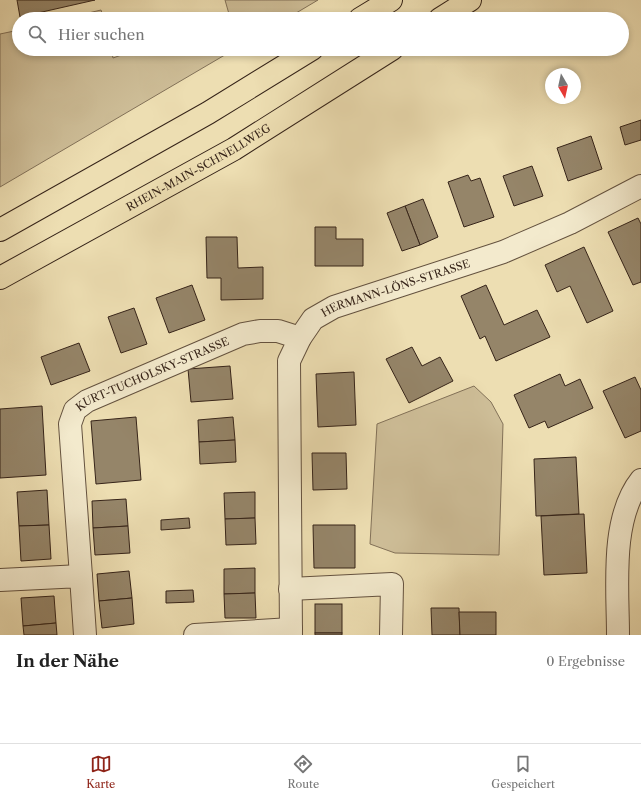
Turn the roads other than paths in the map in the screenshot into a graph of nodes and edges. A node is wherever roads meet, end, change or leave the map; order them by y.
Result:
1 (391, 0) edge
2 (470, 0) edge
3 (371, 12) edge
4 (451, 12) edge
5 (301, 56) edge
6 (381, 56) edge
7 (641, 186) edge
8 (0, 230) edge
9 (0, 278) edge
10 (300, 338) junction
11 (641, 480) edge
12 (81, 576) junction
13 (0, 580) edge
14 (290, 589) junction
15 (291, 632) edge
16 (85, 635) edge
17 (195, 635) edge
18 (391, 635) edge
19 (618, 635) edge

1 - 3 highway
2 - 4 highway
5 - 8 highway
6 - 9 highway, RHEIN-MAIN-SCHNELLWEG
7 - 10 street, HERMANN-LÖNS-STRASSE
10 - 12 street, KURT-TUCHOLSKY-STRASSE
10 - 14 street, HERMANN-LÖNS-STRASSE
11 - 19 street
12 - 13 street
12 - 16 street, KURT-TUCHOLSKY-STRASSE
14 - 15 street, HERMANN-LÖNS-STRASSE
14 - 18 street
15 - 17 street

